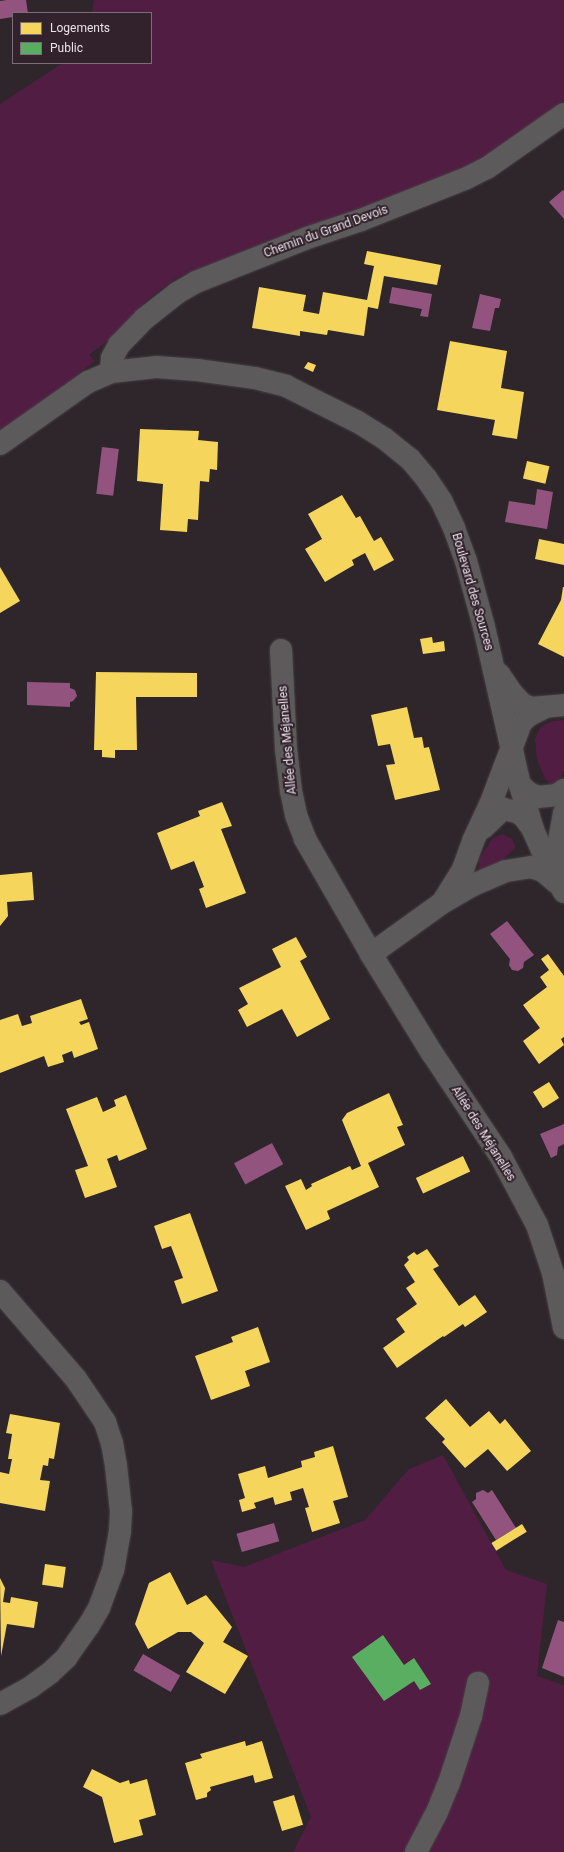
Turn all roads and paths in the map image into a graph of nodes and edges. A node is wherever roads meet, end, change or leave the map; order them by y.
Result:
1 (564, 114) edge
2 (112, 372) junction
3 (0, 444) edge
4 (281, 650) dead end
5 (493, 666) junction
6 (564, 705) edge
7 (542, 708) junction
8 (512, 748) junction
9 (520, 785) junction
10 (564, 790) edge
11 (564, 814) edge
12 (533, 830) junction
13 (473, 841) junction
14 (561, 888) edge
15 (442, 904) junction
16 (372, 954) junction
17 (0, 1291) edge
18 (564, 1328) edge
19 (478, 1683) dead end
20 (0, 1704) edge
21 (416, 1852) edge

1 - 2 street, Chemin du Grand Devois
2 - 3 street, Boulevard des Sources
2 - 5 street, Boulevard des Sources
4 - 16 street, Allée des Méjanelles
5 - 7 street
5 - 8 street, Boulevard des Sources
6 - 7 street
7 - 8 street
8 - 9 street, Boulevard des Sources
8 - 13 street
9 - 10 street
9 - 12 street, Boulevard des Sources
11 - 14 street
12 - 13 street
12 - 14 street, Boulevard des Sources
13 - 15 street
14 - 15 street
15 - 16 street
16 - 18 street, Allée des Méjanelles
17 - 20 street
19 - 21 street

